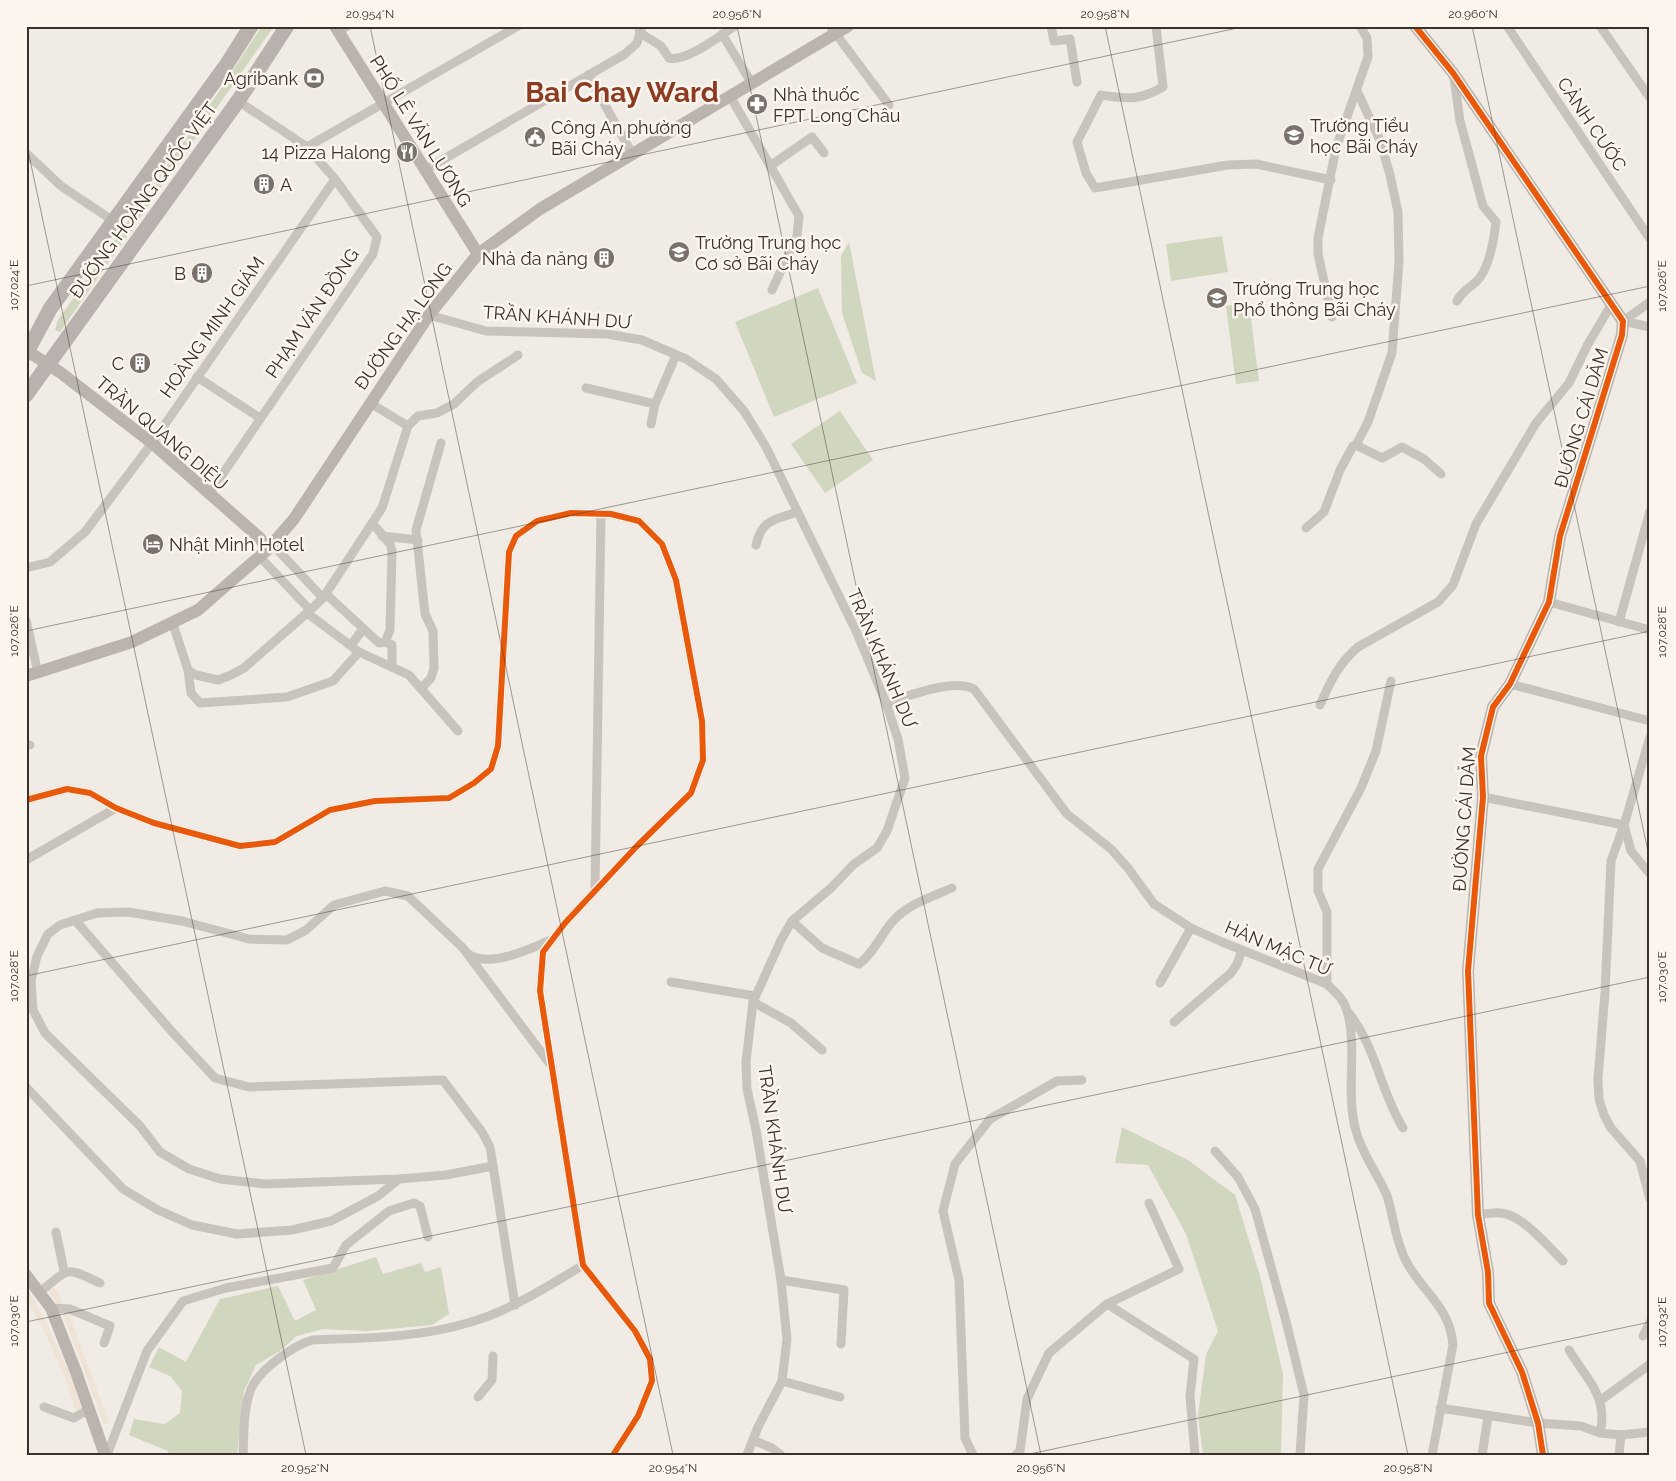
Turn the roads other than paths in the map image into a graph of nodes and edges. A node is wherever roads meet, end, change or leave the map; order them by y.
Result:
1 (251, 26) edge
2 (287, 26) edge
3 (518, 26) edge
4 (735, 26) edge
5 (848, 26) edge
6 (1051, 26) edge
7 (1156, 26) edge
8 (1360, 26) edge
9 (1415, 26) edge
10 (1507, 26) edge
11 (1600, 26) edge
12 (340, 28) edge
13 (640, 29) edge
14 (833, 30) edge
15 (722, 34) junction
16 (1453, 73) junction
17 (588, 76) junction
18 (751, 82) junction
19 (1077, 82) dead end
20 (1357, 91) junction
21 (730, 96) junction
22 (1650, 98) edge
23 (238, 101) junction
24 (385, 103) junction
25 (890, 105) dead end
26 (307, 147) junction
27 (26, 153) edge
28 (824, 153) dead end
29 (633, 155) junction
30 (770, 166) junction
31 (425, 170) junction
32 (335, 179) junction
33 (1331, 180) junction
34 (112, 220) junction
35 (1650, 239) edge
36 (478, 254) junction
37 (772, 290) dead end
38 (1457, 301) dead end
39 (1650, 302) edge
40 (1611, 305) junction
41 (429, 315) junction
42 (1332, 317) dead end
43 (1623, 322) junction
44 (1650, 327) edge
45 (27, 352) edge
46 (518, 355) dead end
47 (676, 355) junction
48 (48, 364) junction
49 (197, 377) junction
50 (586, 388) dead end
51 (26, 395) edge
52 (370, 403) junction
53 (655, 404) junction
54 (260, 418) junction
55 (651, 424) dead end
56 (408, 426) junction
57 (152, 443) junction
58 (441, 444) dead end
59 (1356, 445) junction
60 (1441, 474) dead end
61 (209, 494) junction
62 (1650, 511) edge
63 (797, 512) junction
64 (601, 514) junction
65 (373, 524) junction
66 (1306, 528) dead end
67 (382, 536) junction
68 (418, 540) junction
69 (756, 545) dead end
70 (267, 550) junction
71 (26, 568) edge
72 (324, 596) junction
73 (1549, 602) junction
74 (309, 612) junction
75 (26, 620) edge
76 (1619, 622) junction
77 (173, 624) junction
78 (364, 629) junction
79 (1650, 630) edge
80 (385, 642) junction
81 (351, 645) junction
82 (360, 652) junction
83 (392, 666) junction
84 (188, 670) junction
85 (32, 674) edge
86 (1391, 681) dead end
87 (1510, 684) junction
88 (422, 688) junction
89 (886, 702) junction
90 (1320, 705) dead end
91 (1650, 721) edge
92 (458, 731) dead end
93 (1650, 737) edge
94 (1483, 796) junction
95 (26, 800) edge
96 (116, 808) junction
97 (1624, 825) junction
98 (26, 860) edge
99 (1650, 874) edge
100 (952, 888) dead end
101 (595, 891) junction
102 (75, 920) junction
103 (792, 921) junction
104 (1191, 928) junction
105 (553, 939) junction
106 (463, 948) junction
107 (1242, 950) junction
108 (671, 982) dead end
109 (1160, 983) dead end
110 (1327, 984) junction
111 (754, 999) junction
112 (1347, 1011) junction
113 (1174, 1022) dead end
114 (822, 1050) dead end
115 (551, 1066) junction
116 (1082, 1080) dead end
117 (26, 1087) edge
118 (1403, 1128) dead end
119 (1215, 1152) dead end
120 (493, 1166) junction
121 (1647, 1170) edge
122 (399, 1179) junction
123 (1650, 1198) edge
124 (1149, 1203) dead end
125 (1478, 1214) junction
126 (56, 1232) dead end
127 (428, 1237) dead end
128 (1563, 1261) dead end
129 (583, 1265) junction
130 (64, 1271) junction
131 (27, 1277) edge
132 (781, 1280) junction
133 (100, 1283) dead end
134 (40, 1292) junction
135 (1107, 1304) junction
136 (515, 1305) junction
137 (51, 1308) junction
138 (1650, 1322) edge
139 (1643, 1336) dead end
140 (104, 1343) dead end
141 (841, 1344) dead end
142 (1569, 1350) dead end
143 (493, 1356) dead end
144 (1649, 1365) edge
145 (782, 1381) junction
146 (478, 1397) dead end
147 (840, 1397) dead end
148 (1601, 1400) junction
149 (44, 1407) dead end
150 (1440, 1408) junction
151 (89, 1409) junction
152 (1488, 1417) junction
153 (1538, 1423) junction
154 (1650, 1432) edge
155 (1600, 1433) junction
156 (1621, 1435) junction
157 (753, 1440) junction
158 (1021, 1454) edge
159 (106, 1455) edge
160 (242, 1455) edge
161 (613, 1455) edge
162 (748, 1455) edge
163 (781, 1455) edge
164 (973, 1455) edge
165 (1195, 1455) edge
166 (1300, 1455) edge
167 (1432, 1455) edge
168 (1482, 1455) edge
169 (1543, 1455) edge
170 (1619, 1455) edge

1 - 34 main road, ĐƯỜNG HOÀNG QUỐC VIỆT
2 - 23 main road, ĐƯỜNG HOÀNG QUỐC VIỆT
3 - 24 street
4 - 15 street
5 - 14 street, ĐƯỜNG HẠ LONG
6 - 19 street
7 - 33 street
8 - 20 street
9 - 16 street
10 - 35 street, CẢNH CƯỚC
11 - 22 street
12 - 24 street, PHỐ LÊ VĂN LƯƠNG
13 - 15 street
13 - 17 street
14 - 18 street, ĐƯỜNG HẠ LONG
14 - 25 street
15 - 18 street
16 - 38 street
16 - 40 street
17 - 29 street
17 - 31 street
18 - 21 street, ĐƯỜNG HẠ LONG
20 - 33 street
20 - 59 street
21 - 29 street, ĐƯỜNG HẠ LONG
21 - 30 street
23 - 26 street, PHẠM VĂN ĐỒNG
23 - 48 main road, ĐƯỜNG HOÀNG QUỐC VIỆT
24 - 26 street
24 - 31 street, PHỐ LÊ VĂN LƯƠNG
26 - 32 street, PHẠM VĂN ĐỒNG
27 - 34 street
28 - 30 street
29 - 36 street, ĐƯỜNG HẠ LONG
30 - 37 street
31 - 36 street, PHỐ LÊ VĂN LƯƠNG
32 - 49 street, HOÀNG MINH GIÁM
32 - 54 street, PHẠM VĂN ĐỒNG
33 - 42 street
34 - 45 main road, ĐƯỜNG HOÀNG QUỐC VIỆT
36 - 41 street, ĐƯỜNG HẠ LONG
39 - 43 street
40 - 43 street
40 - 90 street
41 - 47 street, TRẦN KHÁNH DƯ
41 - 52 street, ĐƯỜNG HẠ LONG
43 - 44 street
43 - 73 street, ĐƯỜNG CÁI DĂM
45 - 48 street, TRẦN QUANG DIỆU
46 - 56 street
47 - 53 street
47 - 63 street, TRẦN KHÁNH DƯ
48 - 51 main road, ĐƯỜNG HOÀNG QUỐC VIỆT
48 - 57 street, TRẦN QUANG DIỆU
49 - 54 street
49 - 57 street, HOÀNG MINH GIÁM
50 - 53 street
52 - 56 street
52 - 70 street, ĐƯỜNG HẠ LONG
53 - 55 street
54 - 61 street, PHẠM VĂN ĐỒNG
56 - 65 street
57 - 61 street, TRẦN QUANG DIỆU
57 - 71 street, HOÀNG MINH GIÁM
58 - 68 street
59 - 60 street
59 - 66 street
61 - 70 street, TRẦN QUANG DIỆU
62 - 76 street
63 - 69 street
63 - 89 street, TRẦN KHÁNH DƯ
64 - 96 street
64 - 101 street
64 - 101 street
65 - 67 street
65 - 72 street
67 - 68 street
67 - 80 street
68 - 88 street
70 - 72 street
70 - 74 street
70 - 77 street, ĐƯỜNG HẠ LONG
72 - 74 street
72 - 78 street
73 - 76 street
73 - 87 street, ĐƯỜNG CÁI DĂM
74 - 81 street
74 - 84 street
75 - 85 street
76 - 79 street
77 - 84 street
77 - 85 street, ĐƯỜNG HẠ LONG
78 - 80 street
78 - 81 street
80 - 83 street
81 - 82 street
82 - 83 street
82 - 84 street
83 - 88 street
86 - 110 street
87 - 91 street
87 - 94 street, ĐƯỜNG CÁI DĂM
88 - 92 street
89 - 103 street, TRẦN KHÁNH DƯ
89 - 104 street, HÀN MẶC TỬ
93 - 97 street
94 - 97 street
94 - 125 street, ĐƯỜNG CÁI DĂM
95 - 96 street
96 - 98 street
97 - 99 street
97 - 121 street
100 - 103 street
101 - 105 street
102 - 106 street
102 - 120 street
102 - 122 street
103 - 111 street, TRẦN KHÁNH DƯ
104 - 107 street, HÀN MẶC TỬ
104 - 109 street
105 - 106 street
105 - 115 street
106 - 115 street
107 - 110 street, HÀN MẶC TỬ
107 - 113 street
108 - 111 street
110 - 112 street, HÀN MẶC TỬ
111 - 114 street
111 - 132 street, TRẦN KHÁNH DƯ
112 - 118 street
112 - 150 street, HÀN MẶC TỬ
115 - 129 street
116 - 164 street
117 - 122 street
119 - 166 street
120 - 122 street
120 - 136 street
121 - 123 street
124 - 135 street
125 - 128 street
125 - 153 street, ĐƯỜNG CÁI DĂM
126 - 130 street
127 - 159 street
129 - 136 street
129 - 161 street
130 - 133 street
130 - 134 street
131 - 134 street
132 - 141 street
132 - 145 street, TRẦN KHÁNH DƯ
134 - 137 street
135 - 158 street
135 - 165 street
136 - 160 street
137 - 140 street
137 - 151 street
138 - 139 street
142 - 148 street
143 - 146 street
144 - 148 street
145 - 147 street
145 - 157 street, TRẦN KHÁNH DƯ
148 - 155 street
149 - 151 street
150 - 152 street
150 - 167 street, HÀN MẶC TỬ
151 - 159 street
152 - 153 street
152 - 168 street
153 - 155 street
153 - 169 street, ĐƯỜNG CÁI DĂM
154 - 156 street
155 - 156 street
156 - 170 street
157 - 162 street, TRẦN KHÁNH DƯ
157 - 163 street

